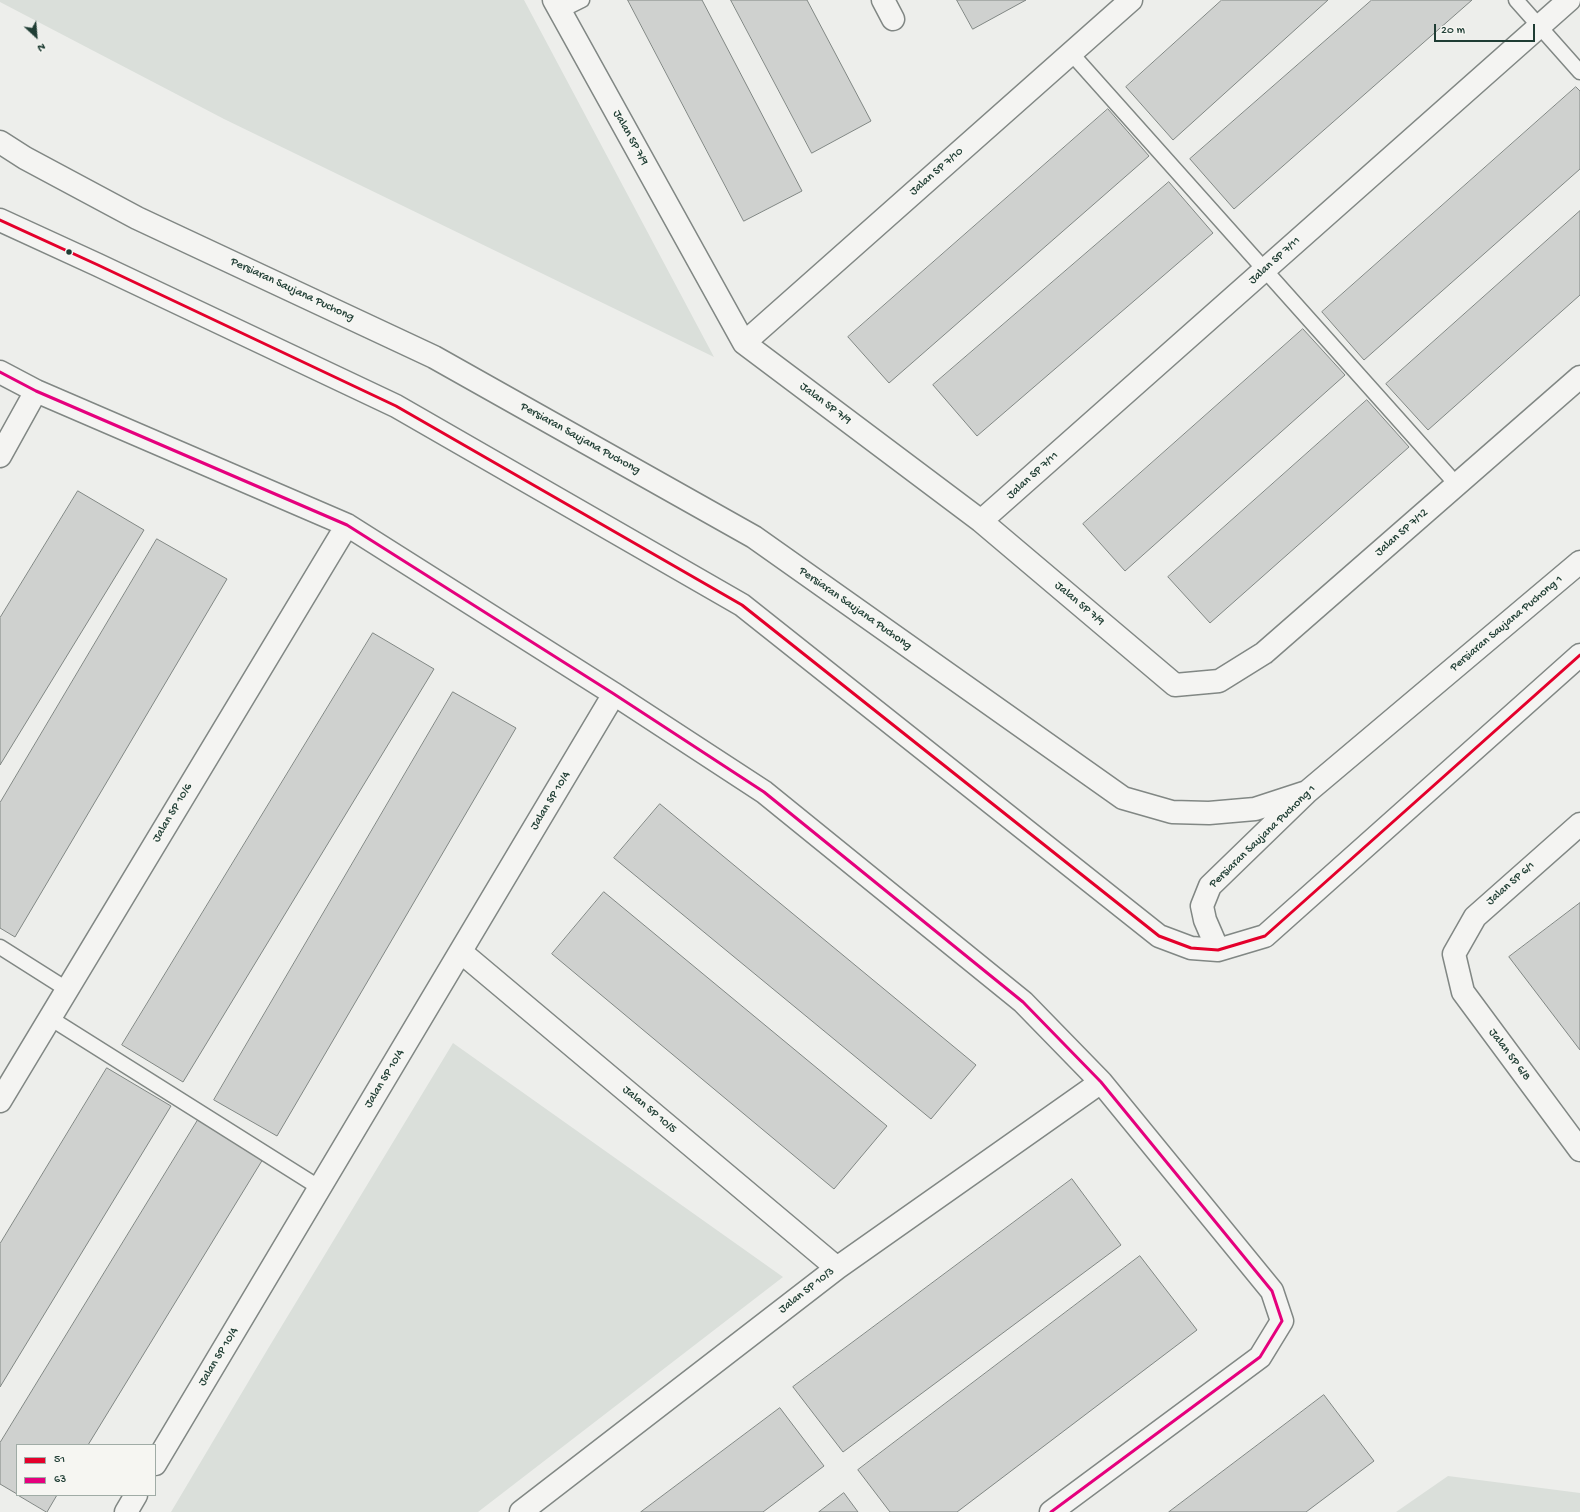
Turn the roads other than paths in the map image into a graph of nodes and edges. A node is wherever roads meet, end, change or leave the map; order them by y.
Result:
1 (582, 0) edge
2 (883, 0) edge
3 (1131, 0) edge
4 (1516, 0) edge
5 (1570, 0) edge
6 (557, 6) edge
7 (893, 19) dead end
8 (1540, 26) junction
9 (1071, 53) junction
10 (1580, 72) edge
11 (0, 142) edge
12 (0, 220) edge
13 (1265, 270) junction
14 (744, 343) junction
15 (0, 372) edge
16 (1580, 377) edge
17 (36, 391) junction
18 (0, 456) edge
19 (1457, 485) junction
20 (981, 521) junction
21 (347, 525) junction
22 (1580, 562) edge
23 (1580, 655) edge
24 (1219, 681) joint
25 (614, 694) junction
26 (1307, 792) junction
27 (1580, 824) edge
28 (0, 947) edge
29 (1218, 950) junction
30 (461, 952) junction
31 (1454, 954) joint
32 (68, 990) junction
33 (50, 1018) junction
34 (1100, 1082) junction
35 (0, 1102) edge
36 (1580, 1150) edge
37 (320, 1188) junction
38 (837, 1268) junction
39 (156, 1462) edge
40 (135, 1496) edge
41 (126, 1512) edge
42 (521, 1512) edge
43 (1051, 1512) edge

1 - 6 lane
2 - 7 street
3 - 9 street, Jalan SP 7/10
4 - 8 lane
5 - 8 street, Jalan SP 7/11
6 - 14 street, Jalan SP 7/9
8 - 10 lane
8 - 13 street, Jalan SP 7/11
9 - 13 lane
9 - 14 street, Jalan SP 7/10
11 - 26 street, Persiaran Saujana Puchong
12 - 29 street
13 - 19 lane
13 - 20 street, Jalan SP 7/11
14 - 20 street, Jalan SP 7/9
15 - 17 street
16 - 19 street, Jalan SP 7/12
17 - 18 street
17 - 21 street
19 - 24 street, Jalan SP 7/12
20 - 24 street, Jalan SP 7/9
21 - 25 street
21 - 32 street, Jalan SP 10/6
22 - 26 street, Persiaran Saujana Puchong 1
23 - 29 street
25 - 30 street, Jalan SP 10/4
25 - 34 street
26 - 29 street, Persiaran Saujana Puchong 1
27 - 31 street, Jalan SP 6/1
28 - 32 lane
30 - 37 street, Jalan SP 10/4
30 - 38 street, Jalan SP 10/5
31 - 36 street, Jalan SP 6/8
32 - 33 street, Jalan SP 10/6
33 - 35 street, Jalan SP 10/6
33 - 37 lane
34 - 38 street, Jalan SP 10/3
34 - 43 street
37 - 39 street, Jalan SP 10/4
38 - 42 street, Jalan SP 10/3
40 - 41 street

